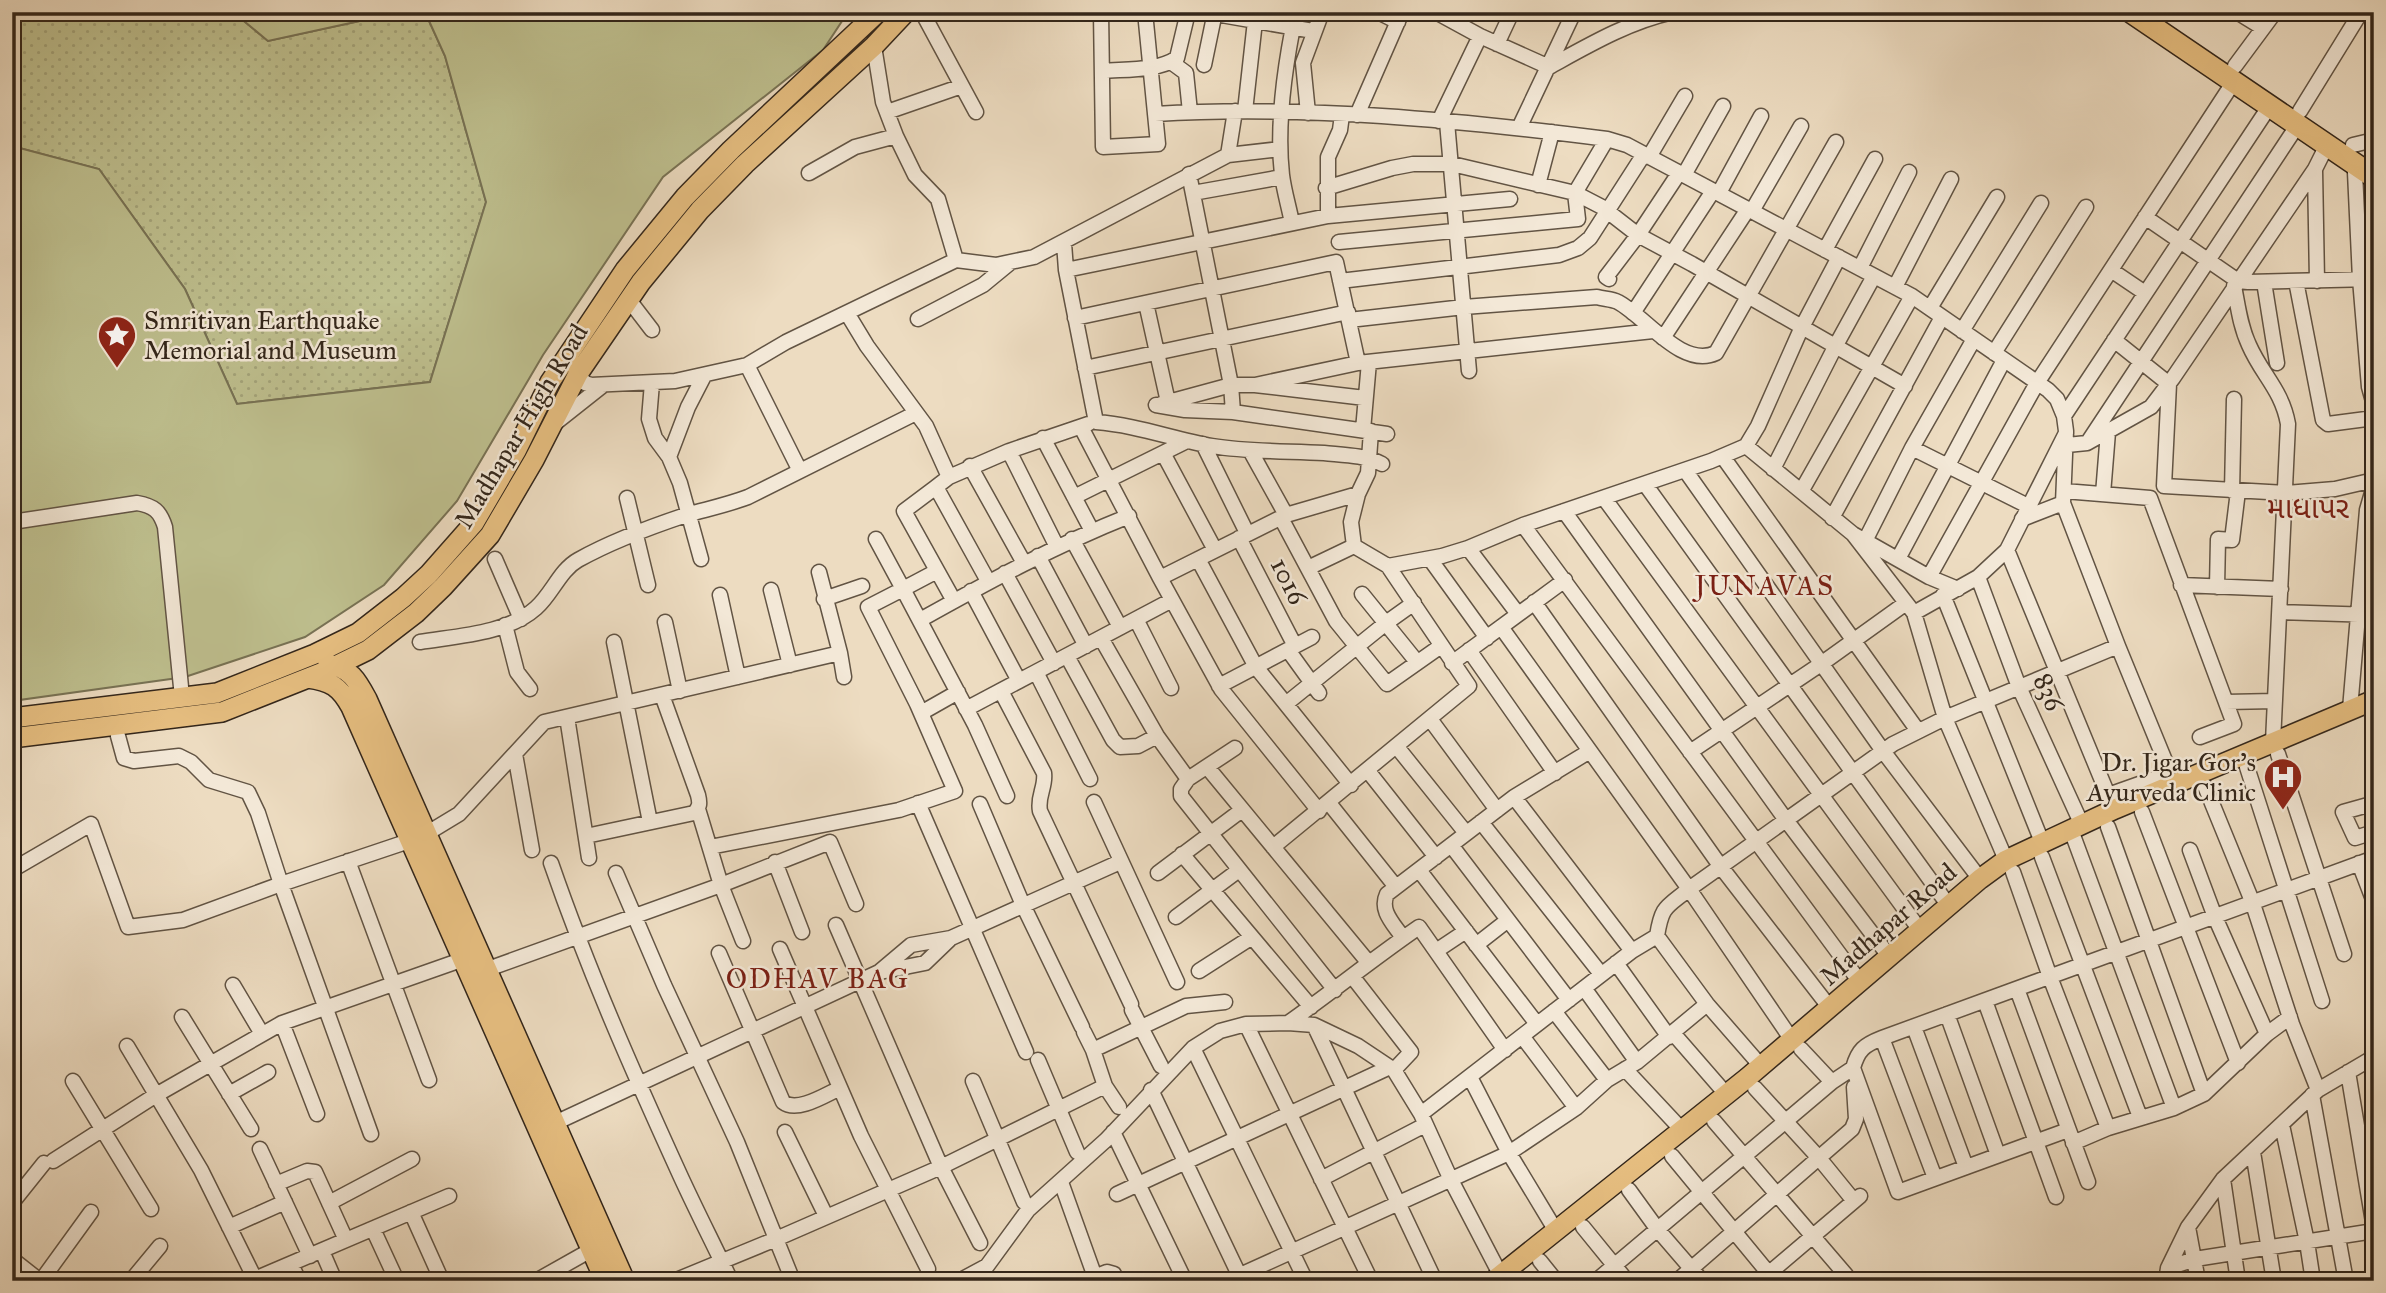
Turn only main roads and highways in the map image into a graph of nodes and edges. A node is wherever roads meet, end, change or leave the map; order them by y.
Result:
1 (878, 12) edge
2 (906, 12) edge
3 (2131, 12) edge
4 (2150, 12) edge
5 (2368, 172) edge
6 (368, 650) junction
7 (300, 660) junction
8 (337, 666) junction
9 (308, 678) junction
10 (360, 685) junction
11 (2374, 700) edge
12 (2374, 713) edge
13 (12, 718) edge
14 (12, 738) edge
15 (2276, 748) junction
16 (2077, 832) junction
17 (417, 837) junction
18 (2010, 866) junction
19 (1797, 1044) junction
20 (1502, 1279) edge
21 (605, 1281) edge
22 (625, 1281) edge

1 - 7 main road
2 - 6 main road, Madhapar High Road
3 - 5 highway
4 - 5 highway
6 - 8 main road, Madhapar High Road
6 - 10 main road
7 - 8 main road
7 - 13 main road
8 - 9 main road, Madhapar High Road
8 - 10 main road
9 - 14 main road, Madhapar High Road
9 - 17 main road
10 - 17 main road
11 - 15 main road, Madhapar Road
12 - 15 main road, Madhapar Road
15 - 16 main road, Madhapar Road
15 - 16 main road, Madhapar Road
16 - 18 main road, Madhapar Road
17 - 21 main road
17 - 22 main road
18 - 19 main road, Madhapar Road
18 - 19 main road, Madhapar Road
19 - 20 main road, Madhapar Road
19 - 20 main road, Madhapar Road

